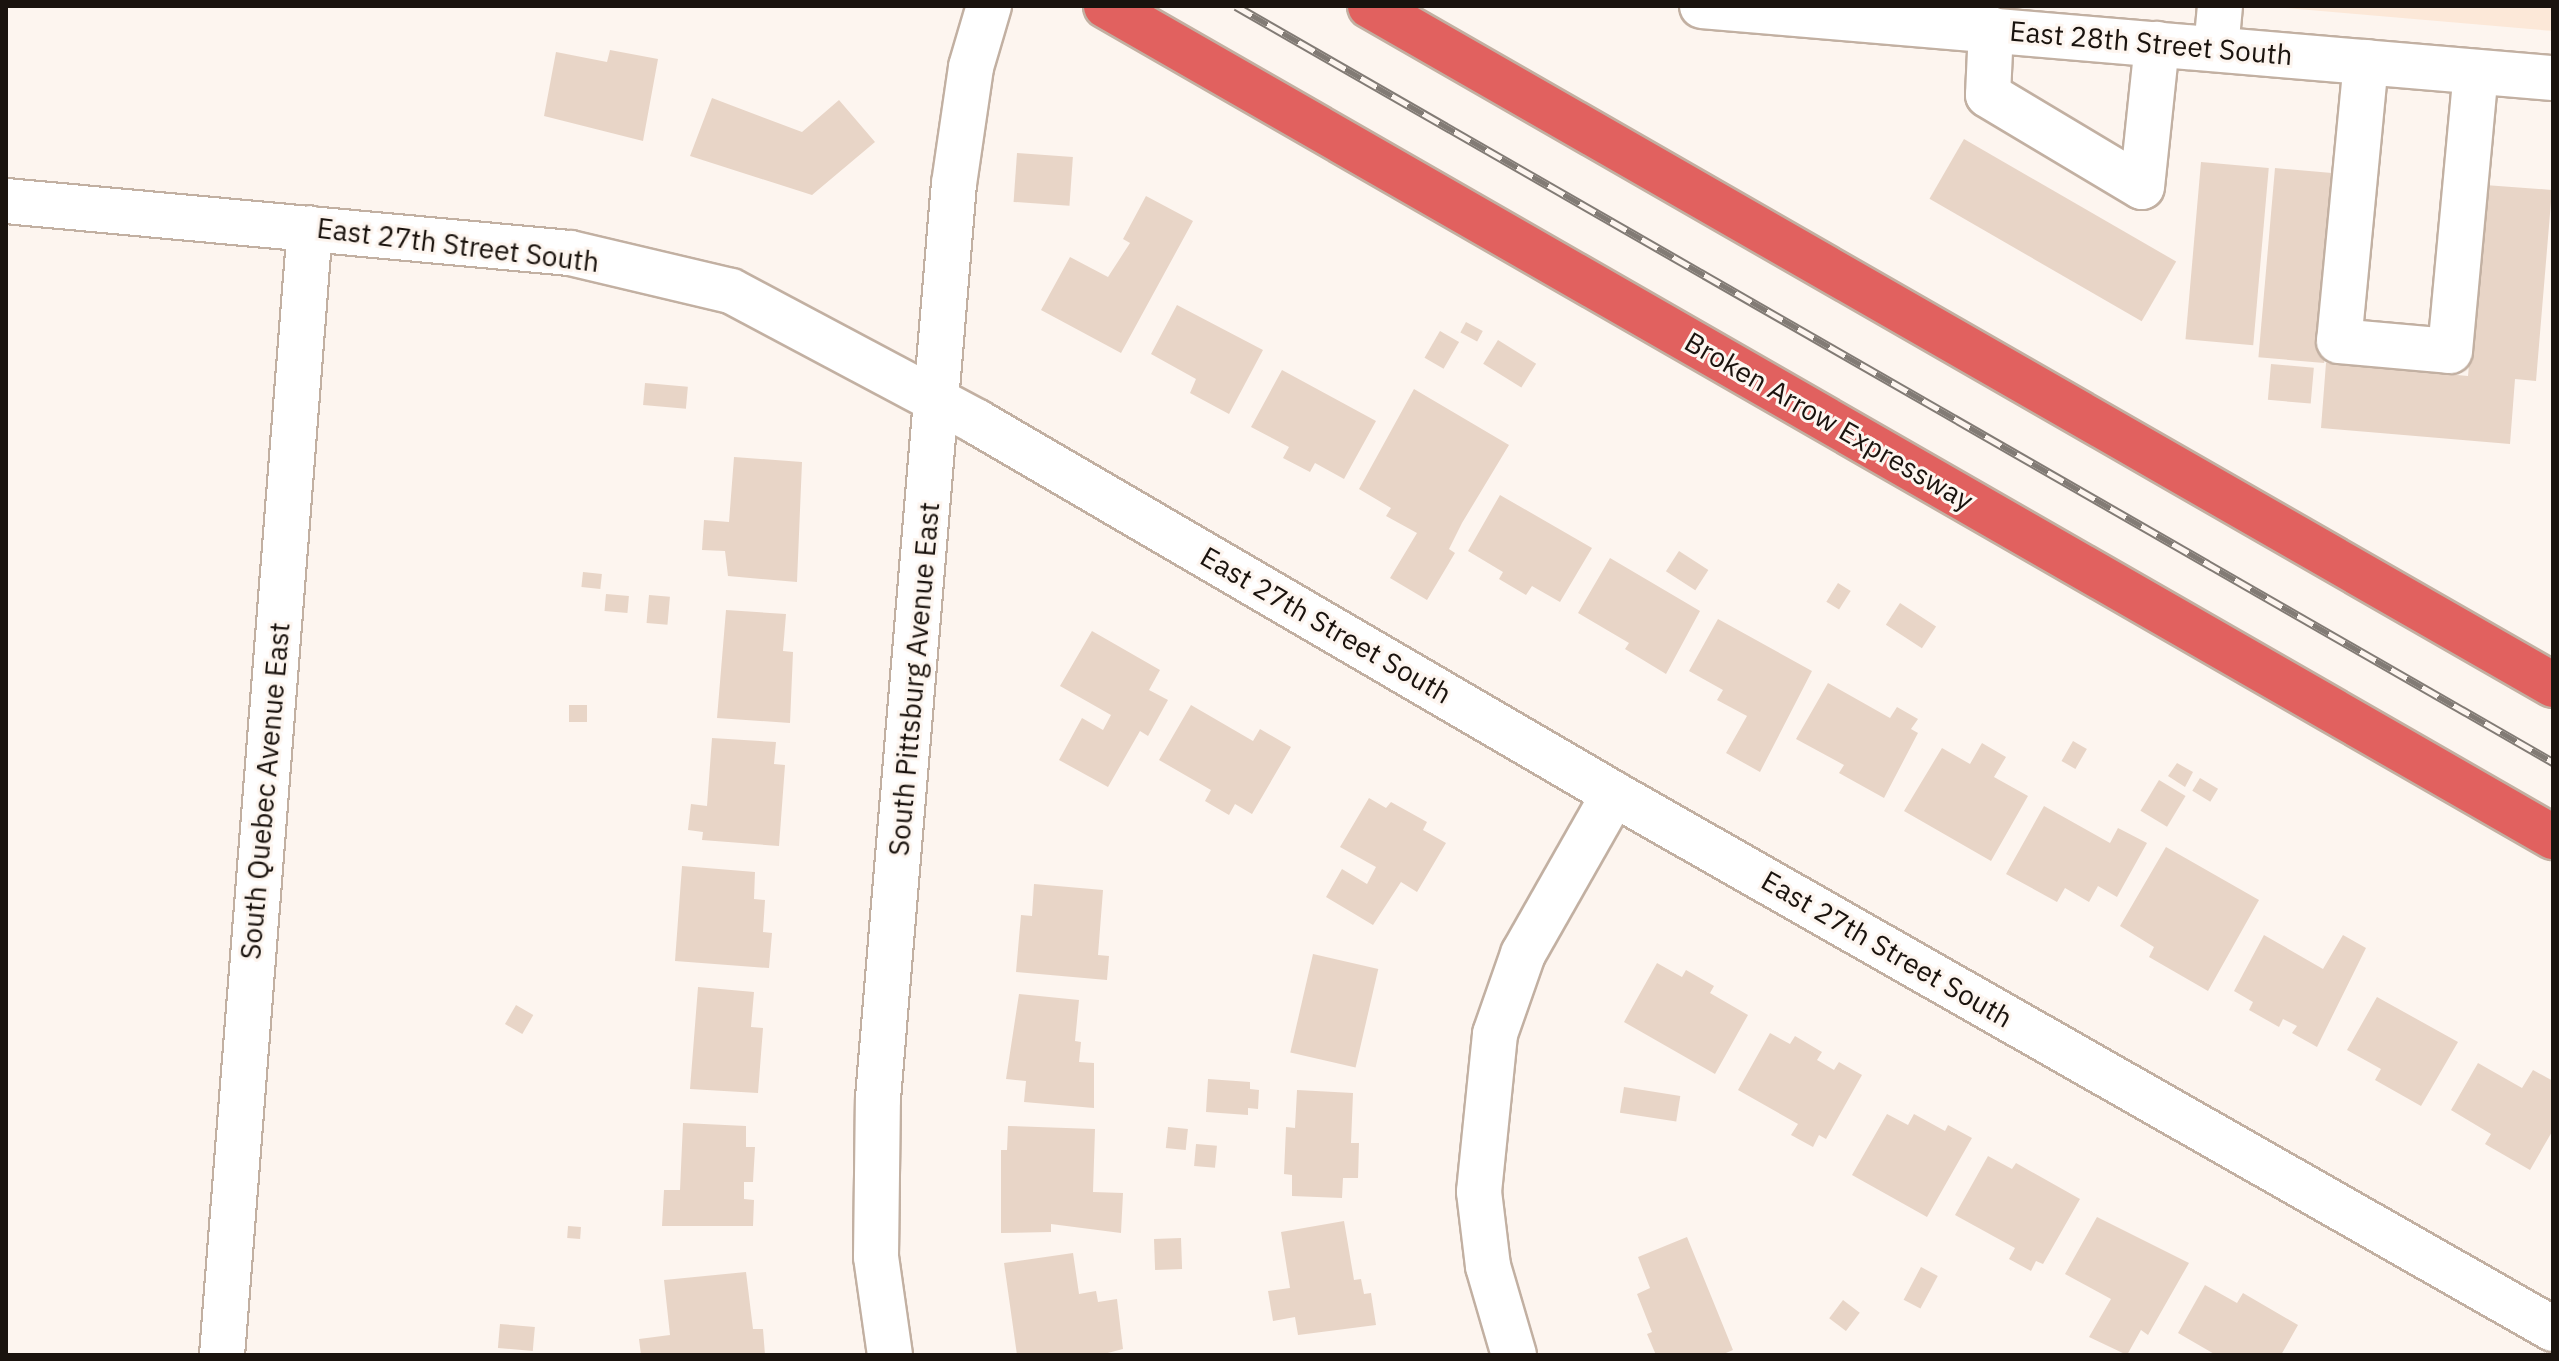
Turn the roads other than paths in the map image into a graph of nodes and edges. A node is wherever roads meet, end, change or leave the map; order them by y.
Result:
1 (989, 6) edge
2 (1106, 6) edge
3 (1370, 6) edge
4 (1702, 6) edge
5 (2220, 6) edge
6 (1991, 29) junction
7 (2157, 44) junction
8 (2216, 49) junction
9 (2366, 62) junction
10 (2476, 72) junction
11 (2553, 78) edge
12 (6, 201) edge
13 (310, 228) junction
14 (937, 399) junction
15 (2553, 685) edge
16 (1614, 794) junction
17 (2553, 837) edge
18 (2553, 1329) edge
19 (222, 1355) edge
20 (890, 1355) edge
21 (1514, 1355) edge

1 - 14 street, South Pittsburg Avenue East
2 - 17 highway, Broken Arrow Expressway
3 - 15 highway
4 - 6 street, East 28th Street South
5 - 8 street
6 - 7 street, East 28th Street South
6 - 7 street
7 - 8 street, East 28th Street South
8 - 9 street, East 28th Street South
9 - 10 street, East 28th Street South
9 - 10 street
10 - 11 street, East 28th Street South
12 - 13 street, East 27th Street South
13 - 14 street, East 27th Street South
13 - 19 street, South Quebec Avenue East
14 - 16 street, East 27th Street South
14 - 20 street, South Pittsburg Avenue East
16 - 18 street, East 27th Street South
16 - 21 street

